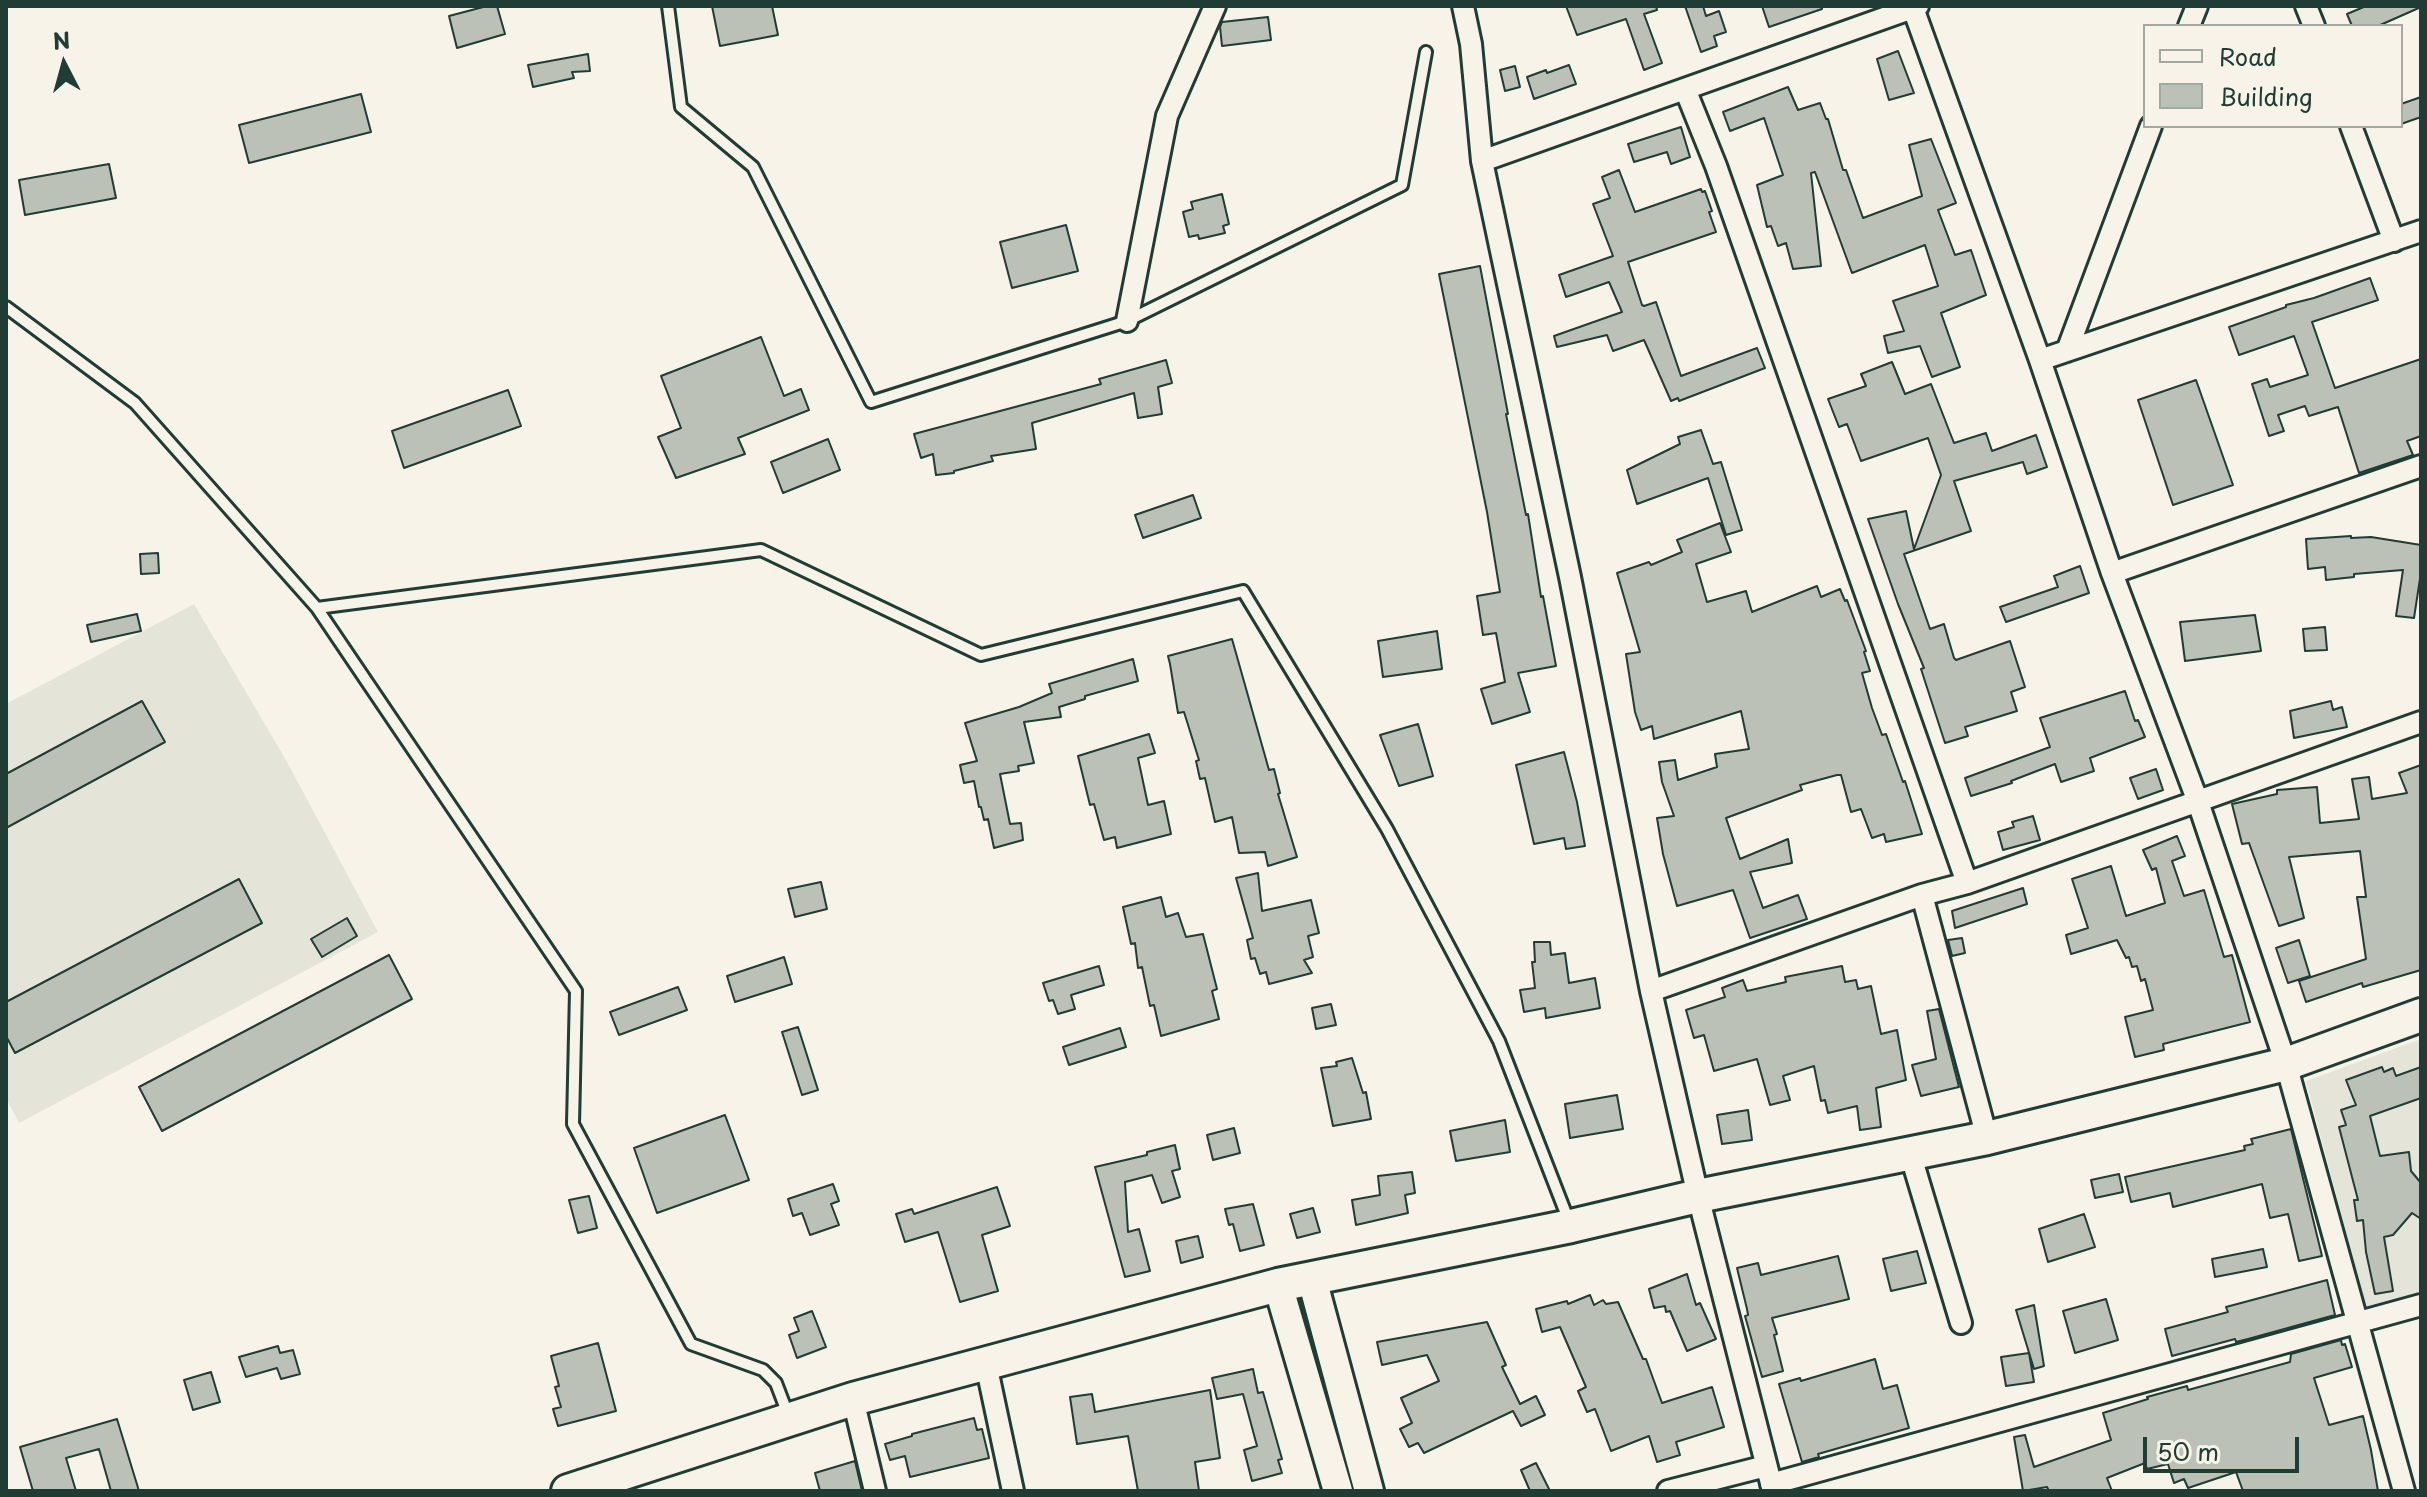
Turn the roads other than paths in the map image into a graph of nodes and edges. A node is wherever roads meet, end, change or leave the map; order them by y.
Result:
1 (668, 6) edge
2 (1215, 6) edge
3 (1463, 6) edge
4 (1915, 7) edge
5 (1426, 52) dead end
6 (1685, 89) junction
7 (2150, 128) edge
8 (2352, 128) edge
9 (1482, 161) junction
10 (2421, 231) edge
11 (2394, 241) junction
12 (6, 307) edge
13 (1127, 321) junction
14 (2067, 351) junction
15 (2040, 360) junction
16 (2421, 466) edge
17 (2112, 573) junction
18 (317, 608) junction
19 (2421, 722) edge
20 (2198, 802) junction
21 (1967, 883) junction
22 (1922, 895) junction
23 (1651, 991) junction
24 (2421, 1015) edge
25 (2286, 1064) junction
26 (1987, 1138) junction
27 (1910, 1153) junction
28 (1698, 1196) junction
29 (1571, 1226) junction
30 (1312, 1279) junction
31 (1278, 1285) junction
32 (2421, 1305) edge
33 (2357, 1322) junction
34 (1961, 1323) dead end
35 (986, 1364) junction
36 (853, 1399) junction
37 (790, 1419) junction
38 (1770, 1480) edge
39 (568, 1491) edge
40 (875, 1491) edge
41 (1013, 1491) edge
42 (1338, 1491) edge
43 (1369, 1491) edge
44 (1668, 1491) edge
45 (2404, 1491) edge

1 - 13 lane
2 - 13 street
3 - 9 street
4 - 6 street
4 - 15 street
5 - 13 lane
6 - 9 street
6 - 21 street
7 - 14 street
8 - 11 street
9 - 23 street
10 - 11 street
11 - 14 street
12 - 18 lane
14 - 15 street
15 - 17 street
16 - 17 street
17 - 20 street
18 - 29 lane
18 - 37 lane
19 - 20 street
20 - 21 street
20 - 25 street
21 - 22 street
22 - 23 street
22 - 26 street
23 - 28 street
24 - 25 main road
25 - 26 main road
25 - 33 street
26 - 27 main road
27 - 28 main road
27 - 34 street
28 - 29 main road
28 - 38 street
29 - 30 main road
30 - 31 main road
30 - 43 street
31 - 35 main road
31 - 42 street
32 - 33 street
33 - 38 street
33 - 45 street
35 - 36 main road
35 - 41 street
36 - 37 main road
36 - 40 street
37 - 39 main road
38 - 44 street

